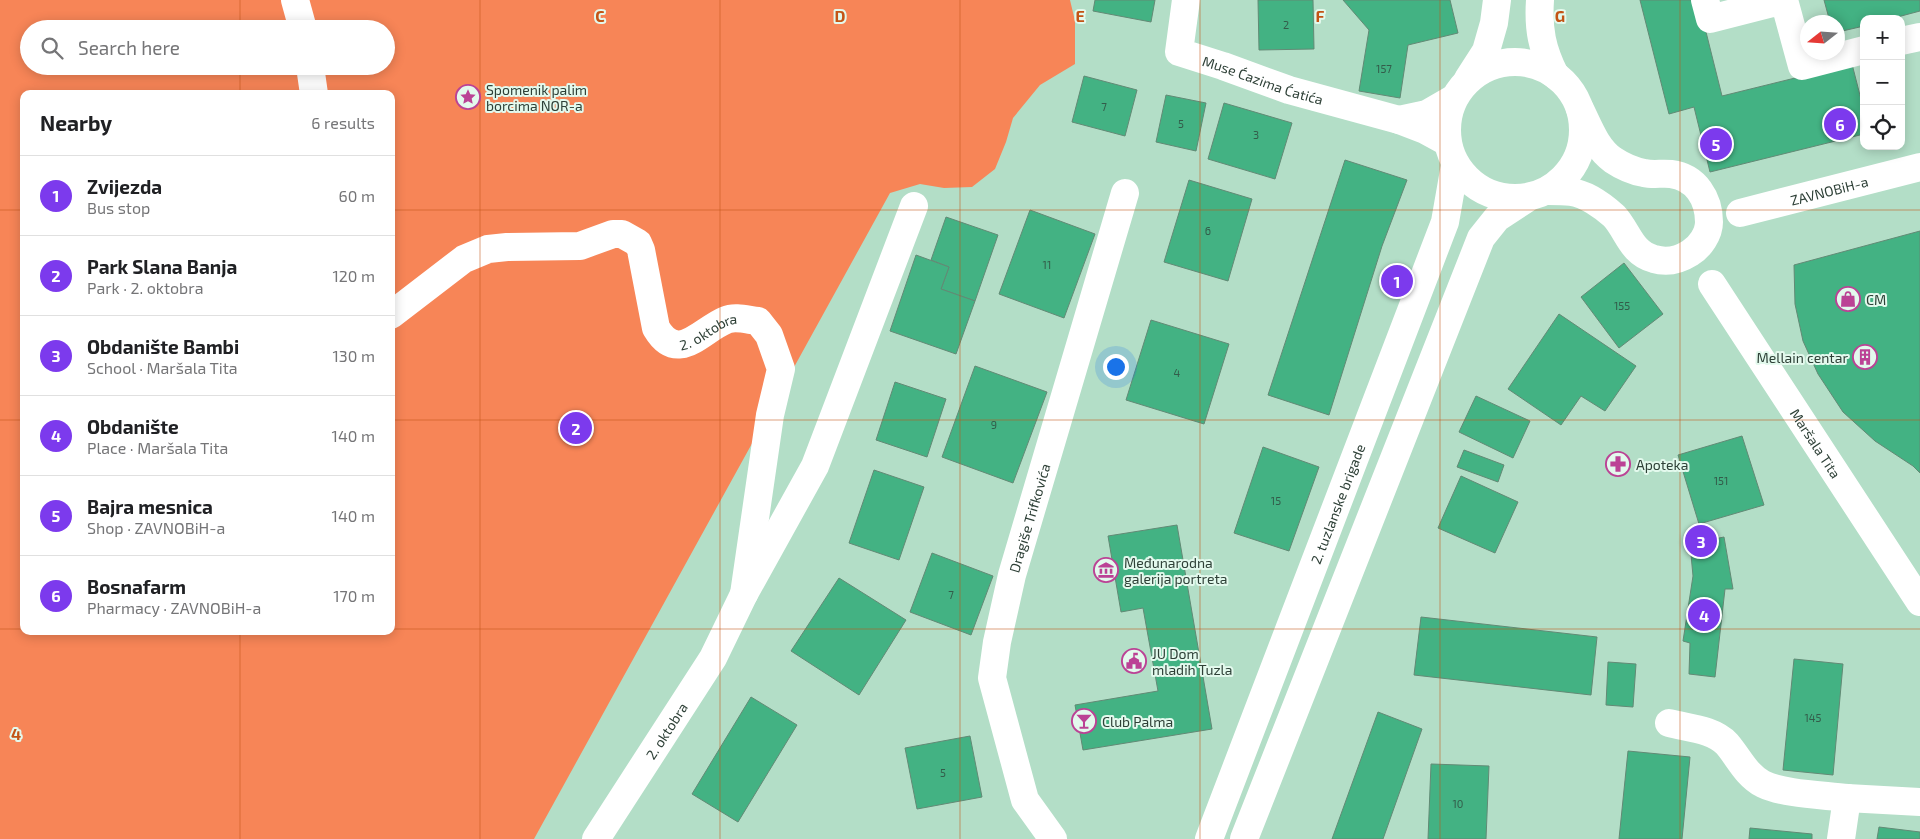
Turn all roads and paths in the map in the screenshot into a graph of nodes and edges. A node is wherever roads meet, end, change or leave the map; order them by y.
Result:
1 (295, 0) edge
2 (1186, 0) edge
3 (1497, 0) edge
4 (1540, 0) edge
5 (1705, 0) edge
6 (301, 20) edge
7 (1920, 37) edge
8 (1905, 40) edge
9 (1860, 51) edge
10 (311, 75) edge
11 (1555, 75) junction
12 (313, 90) edge
13 (1460, 90) junction
14 (1580, 109) junction
15 (1399, 120) junction
16 (1451, 153) junction
17 (1920, 167) edge
18 (1125, 193) dead end
19 (1537, 195) junction
20 (1705, 198) junction
21 (914, 206) dead end
22 (1740, 213) junction
23 (1704, 240) junction
24 (1667, 261) junction
25 (1712, 284) junction
26 (395, 313) edge
27 (744, 594) junction
28 (1920, 602) edge
29 (1669, 723) dead end
30 (1847, 798) junction
31 (1920, 802) edge
32 (596, 839) edge
33 (1053, 839) edge
34 (1208, 839) edge
35 (1244, 839) edge
36 (1841, 839) edge

1 - 6 street
2 - 15 street, Muse Ćazima Ćatića
3 - 13 street
4 - 11 street
5 - 9 street
7 - 8 street
10 - 12 street
11 - 13 street
11 - 14 street
13 - 15 street
13 - 16 street
14 - 19 street
14 - 20 street
15 - 16 street
16 - 19 street
16 - 34 street, 2. tuzlanske brigade
17 - 22 street, ZAVNOBiH-a
18 - 33 street, Dragiše Trifkovića
19 - 24 street
19 - 35 street
20 - 22 street
20 - 23 street
21 - 27 street, 2. oktobra
22 - 23 street, ZAVNOBiH-a
23 - 24 street, ZAVNOBiH-a
23 - 25 street
24 - 25 street
25 - 28 street, Maršala Tita
26 - 27 street, 2. oktobra
27 - 32 street, 2. oktobra
29 - 30 street
30 - 31 street
30 - 36 street

